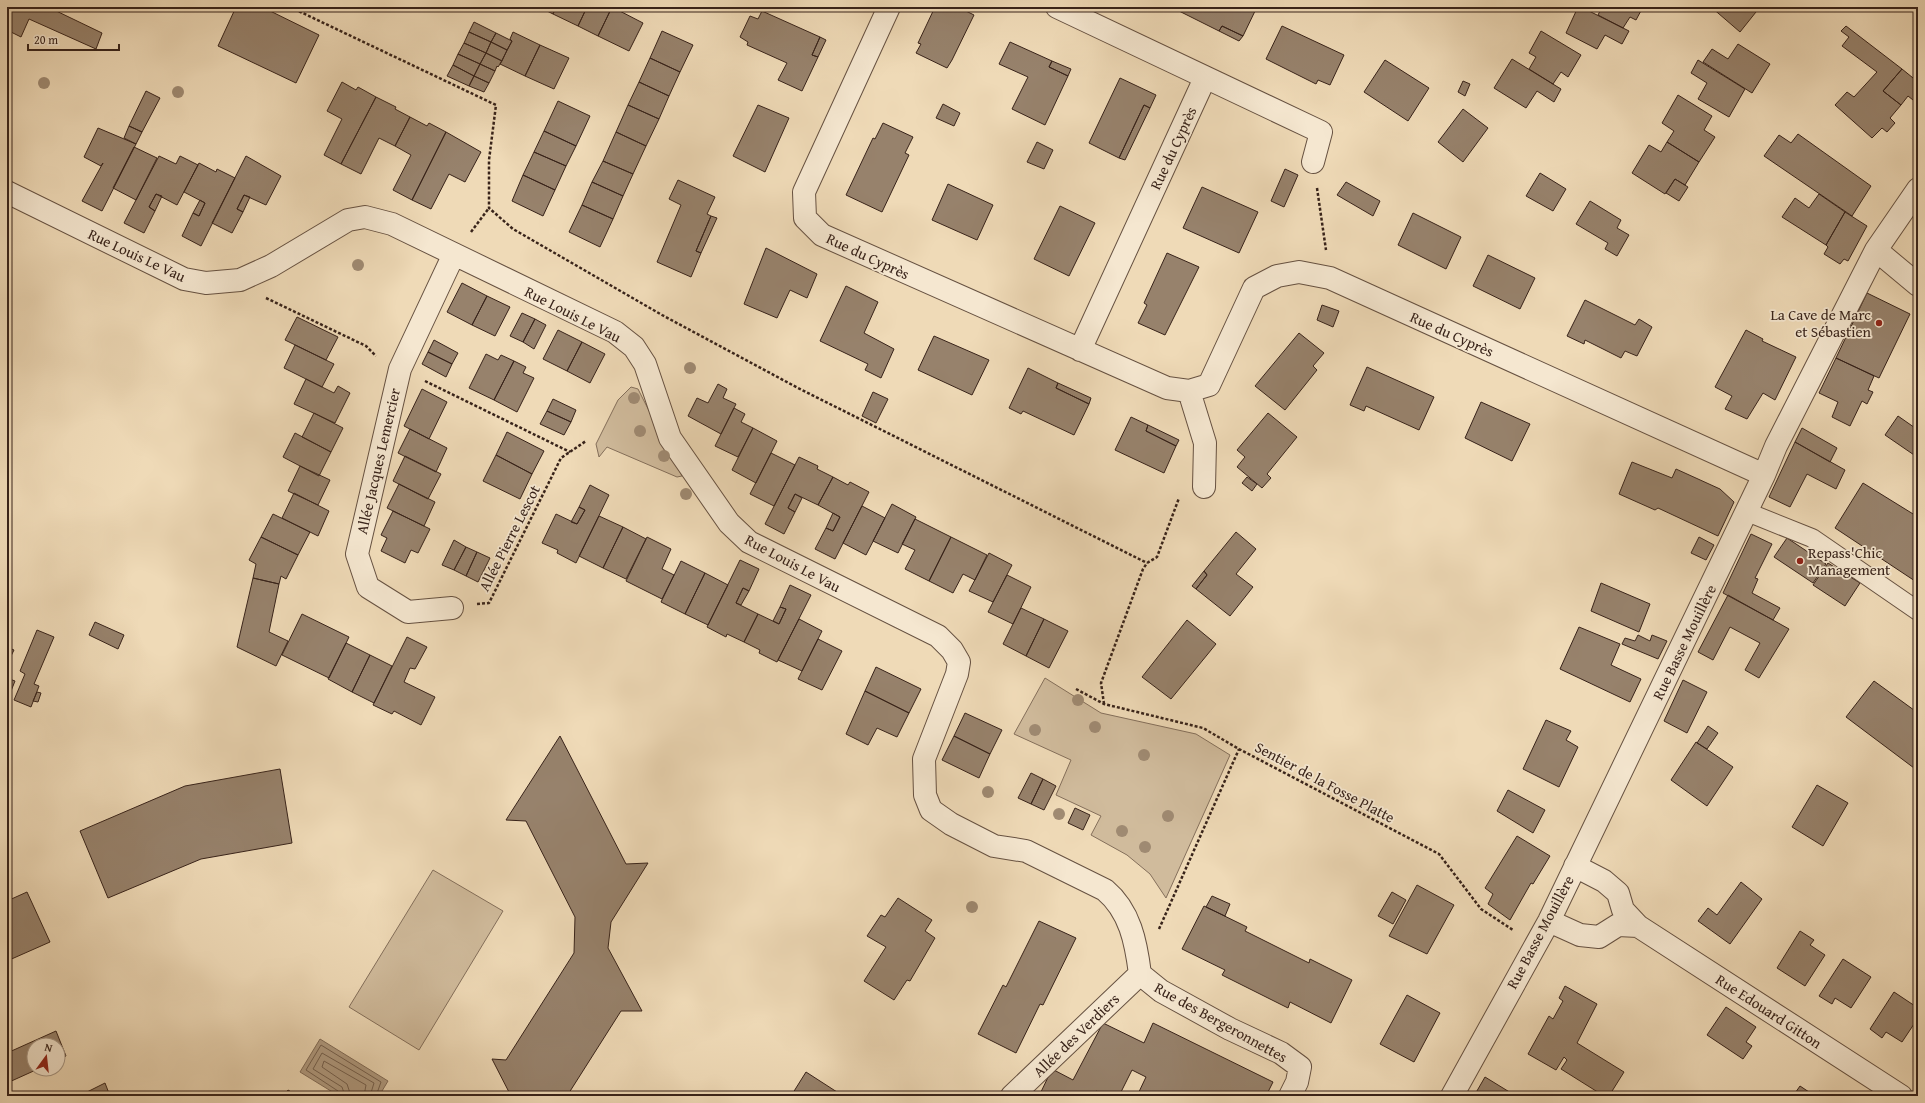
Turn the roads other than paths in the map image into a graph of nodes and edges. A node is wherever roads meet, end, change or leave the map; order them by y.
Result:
1 (889, 7) edge
2 (1057, 7) edge
3 (1206, 78) junction
4 (1313, 162) road end
5 (1918, 189) edge
6 (7, 192) edge
7 (1876, 250) junction
8 (454, 254) junction
9 (1918, 285) edge
10 (1080, 350) junction
11 (1189, 391) junction
12 (1764, 475) junction
13 (1204, 487) dead end
14 (1746, 512) junction
15 (452, 608) road end
16 (1918, 611) edge
17 (924, 760) joint
18 (1575, 866) junction
19 (1549, 921) junction
20 (1638, 926) junction
21 (1140, 974) junction
22 (1012, 1096) edge
23 (1290, 1096) edge
24 (1452, 1096) edge
25 (1901, 1096) edge

1 - 10 street, Rue du Cyprès
2 - 3 street
3 - 4 street
3 - 10 street, Rue du Cyprès
5 - 7 street, Rue Basse Mouillère
6 - 8 street, Rue Louis Le Vau
7 - 9 street
7 - 12 street, Rue Basse Mouillère
8 - 15 street, Allée Jacques Lemercier
8 - 17 street, Rue Louis Le Vau
10 - 11 street, Rue du Cyprès
11 - 12 street, Rue du Cyprès
11 - 13 street
12 - 14 street, Rue Basse Mouillère
14 - 16 lane
14 - 18 street, Rue Basse Mouillère
17 - 21 street, Rue des Bergeronnettes
18 - 19 street, Rue Basse Mouillère
18 - 20 street, Rue Edouard Gitton
19 - 20 street
19 - 24 street, Rue Basse Mouillère
20 - 25 street, Rue Edouard Gitton
21 - 22 street, Allée des Verdiers
21 - 23 street, Rue des Bergeronnettes

